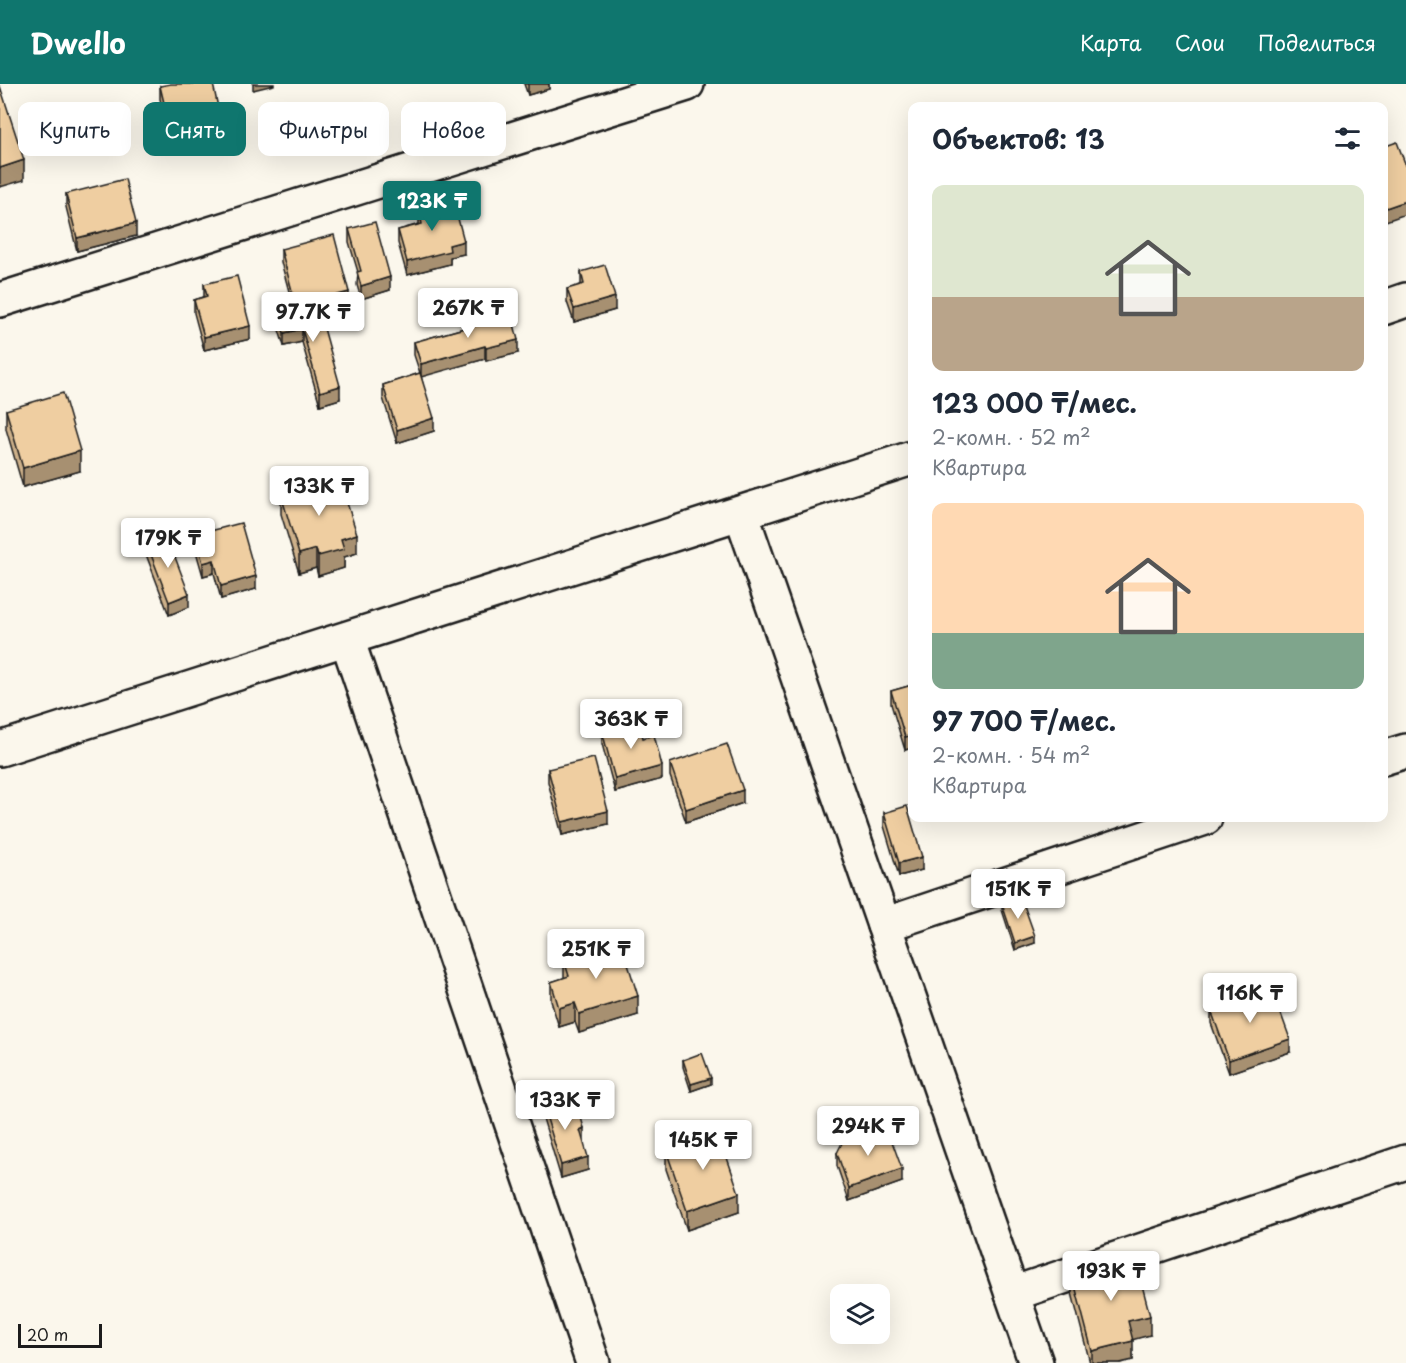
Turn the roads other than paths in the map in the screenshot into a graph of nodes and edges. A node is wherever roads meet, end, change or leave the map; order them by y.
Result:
1 (687, 84) edge
2 (0, 300) edge
3 (1406, 300) edge
4 (1388, 306) edge
5 (908, 459) edge
6 (741, 513) junction
7 (347, 639) junction
8 (0, 749) edge
9 (1406, 751) edge
10 (1388, 756) edge
11 (1193, 822) edge
12 (884, 924) junction
13 (1406, 1162) edge
14 (1012, 1294) junction
15 (593, 1363) edge
16 (1036, 1363) edge

1 - 2 street
3 - 4 street
5 - 6 street
6 - 7 street
6 - 12 street
7 - 8 street
7 - 15 street
9 - 10 street
11 - 12 street
12 - 14 street
13 - 14 street
14 - 16 street

